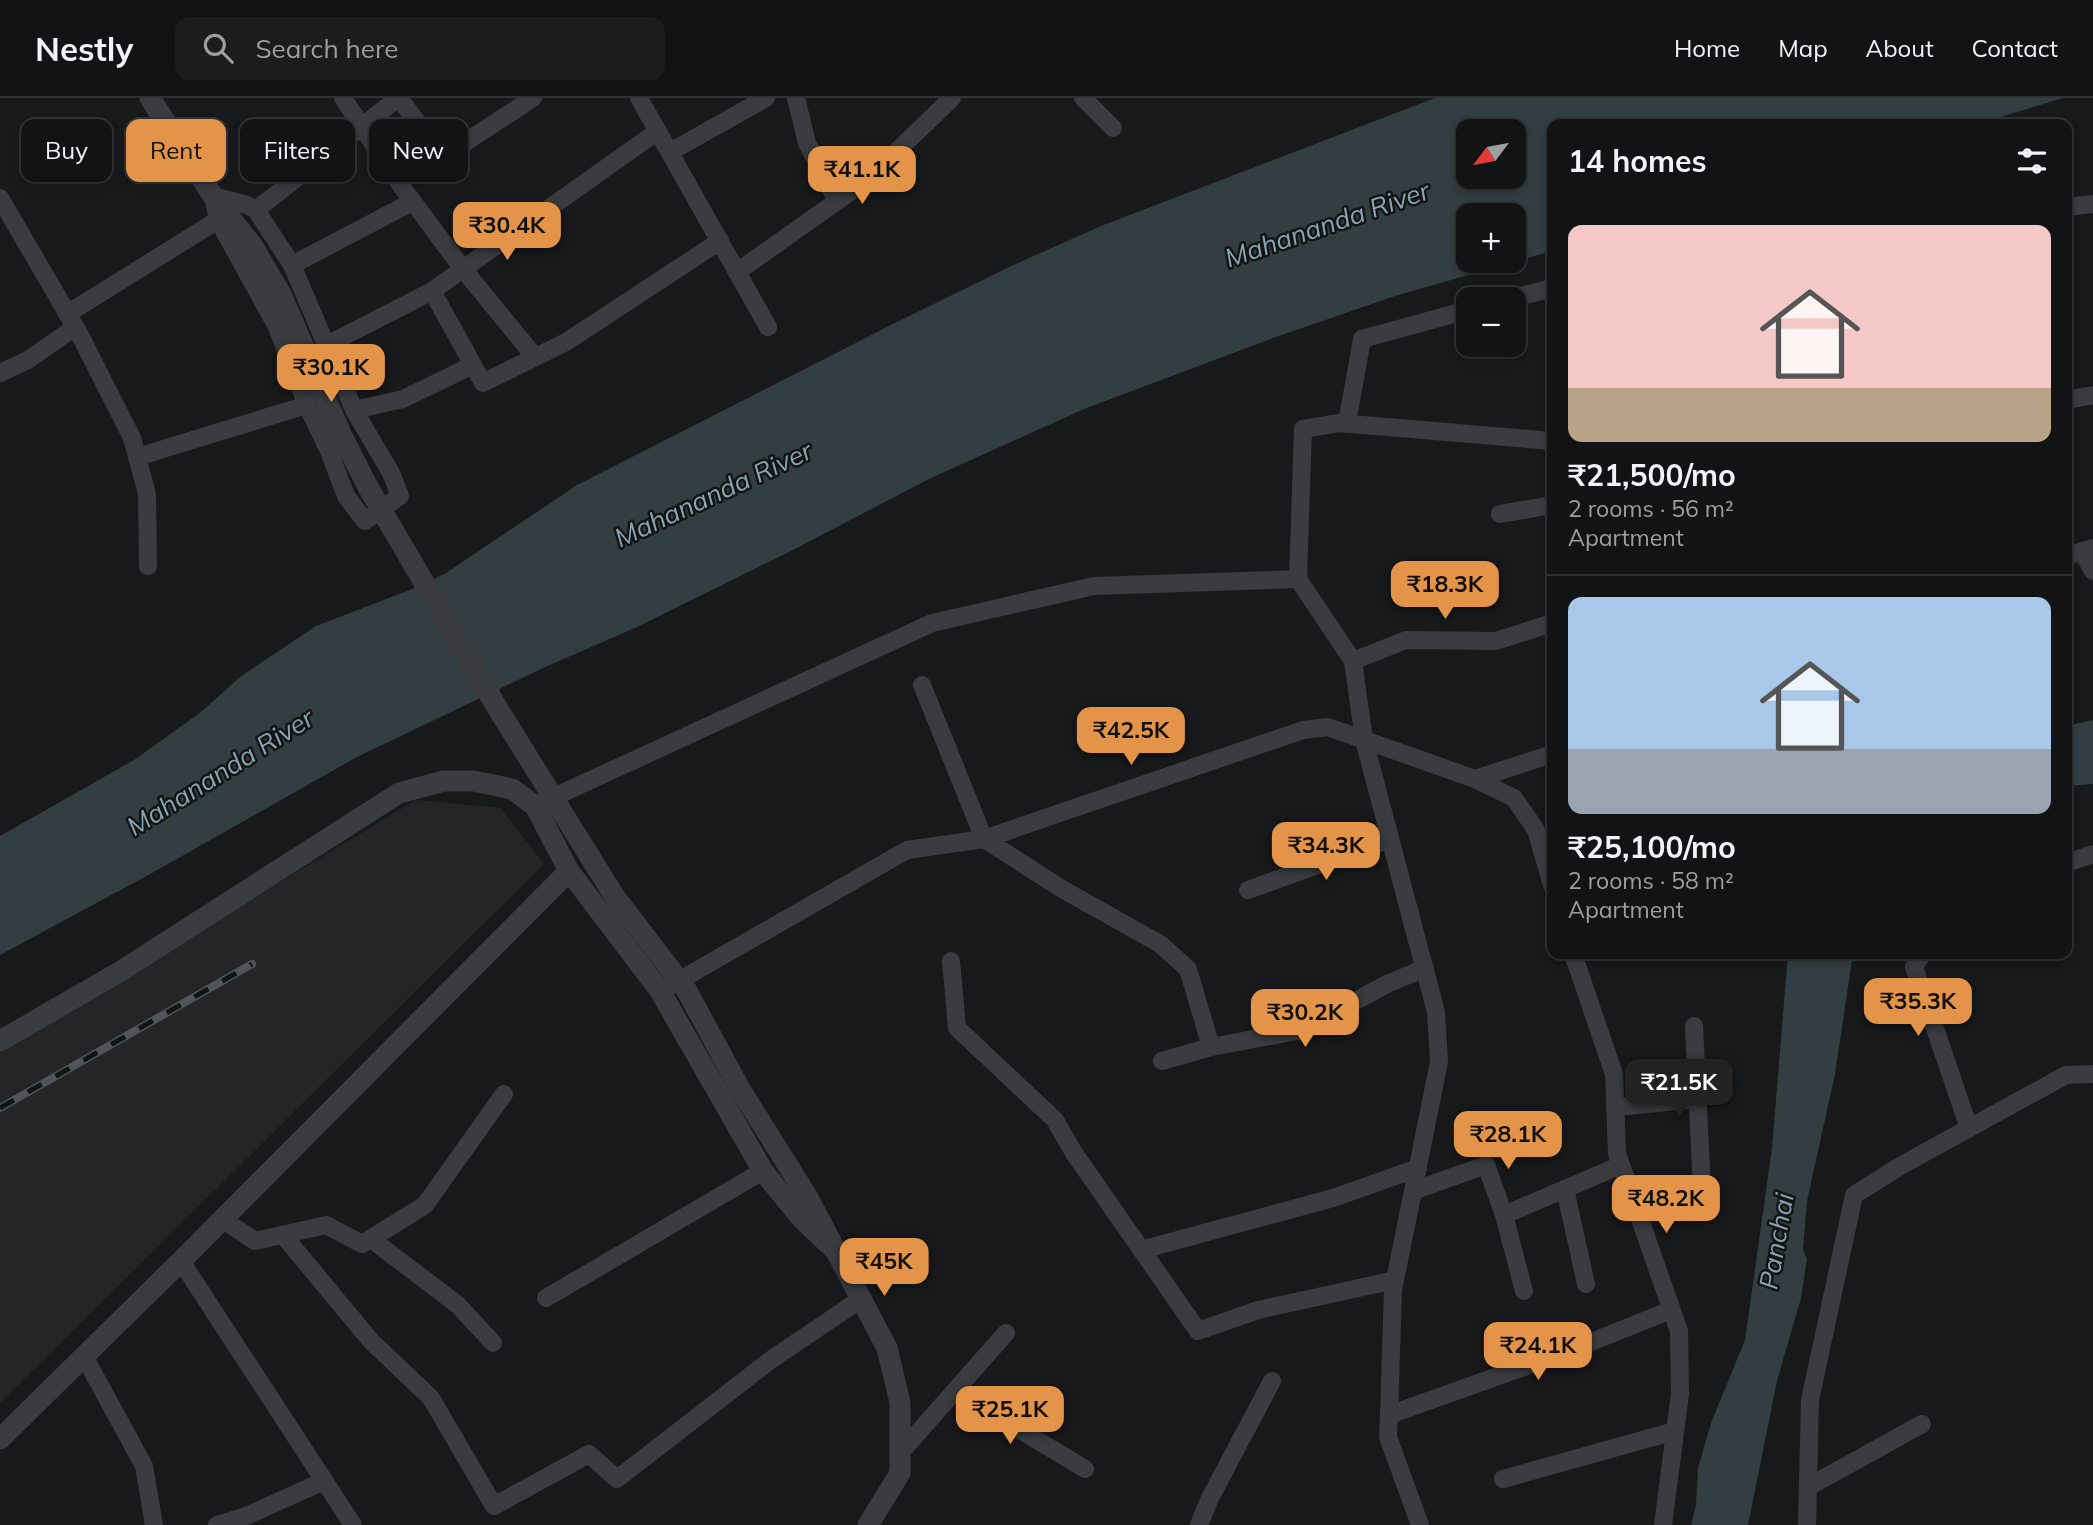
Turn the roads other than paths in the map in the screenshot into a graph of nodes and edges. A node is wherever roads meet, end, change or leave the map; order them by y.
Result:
1 (150, 98) edge
2 (343, 98) edge
3 (398, 98) edge
4 (533, 98) edge
5 (766, 98) edge
6 (796, 98) edge
7 (952, 98) edge
8 (1083, 98) edge
9 (641, 99) edge
10 (362, 127) junction
11 (1114, 128) dead end
12 (658, 131) junction
13 (670, 152) junction
14 (213, 196) junction
15 (0, 198) edge
16 (837, 201) junction
17 (412, 202) junction
18 (2093, 204) edge
19 (2072, 206) edge
20 (256, 210) junction
21 (218, 220) junction
22 (6, 221) edge
23 (720, 242) junction
24 (292, 265) junction
25 (463, 269) junction
26 (737, 272) junction
27 (1547, 289) edge
28 (432, 291) junction
29 (1526, 295) edge
30 (1456, 313) edge
31 (71, 321) junction
32 (768, 327) dead end
33 (327, 345) junction
34 (536, 358) junction
35 (473, 365) junction
36 (0, 373) edge
37 (2093, 395) edge
38 (2072, 399) edge
39 (306, 405) junction
40 (354, 410) junction
41 (1348, 423) junction
42 (1547, 441) edge
43 (137, 457) junction
44 (1547, 506) edge
45 (1500, 514) dead end
46 (2080, 552) edge
47 (148, 566) dead end
48 (2093, 571) edge
49 (1298, 579) junction
50 (1547, 624) edge
51 (1353, 661) junction
52 (922, 685) dead end
53 (1364, 740) junction
54 (1547, 756) edge
55 (1475, 779) junction
56 (536, 806) junction
57 (1544, 827) edge
58 (984, 839) junction
59 (1391, 839) junction
60 (1547, 849) edge
61 (2093, 854) edge
62 (2072, 861) edge
63 (569, 871) junction
64 (1248, 890) dead end
65 (1575, 959) edge
66 (1919, 959) edge
67 (951, 961) dead end
68 (1424, 968) junction
69 (660, 991) junction
70 (1694, 1026) dead end
71 (0, 1041) edge
72 (1211, 1047) junction
73 (1162, 1061) dead end
74 (2093, 1074) edge
75 (505, 1094) dead end
76 (1698, 1099) junction
77 (1616, 1107) junction
78 (1969, 1128) junction
79 (1621, 1165) junction
80 (1418, 1168) junction
81 (763, 1171) junction
82 (1565, 1189) junction
83 (1413, 1191) junction
84 (1703, 1210) dead end
85 (1504, 1214) junction
86 (222, 1219) junction
87 (284, 1234) junction
88 (371, 1239) junction
89 (1141, 1250) junction
90 (836, 1251) junction
91 (181, 1261) junction
92 (1395, 1280) junction
93 (1586, 1284) dead end
94 (1524, 1291) dead end
95 (546, 1298) dead end
96 (861, 1299) junction
97 (1671, 1310) junction
98 (1006, 1333) dead end
99 (493, 1343) dead end
100 (84, 1356) junction
101 (1272, 1381) dead end
102 (955, 1391) junction
103 (1389, 1415) junction
104 (1922, 1424) dead end
105 (1675, 1431) junction
106 (0, 1439) edge
107 (900, 1453) junction
108 (1085, 1469) dead end
109 (1503, 1479) dead end
110 (324, 1481) junction
111 (1808, 1487) junction
112 (154, 1525) edge
113 (217, 1525) edge
114 (353, 1525) edge
115 (868, 1525) edge
116 (1199, 1525) edge
117 (1420, 1525) edge
118 (1663, 1525) edge
119 (1807, 1525) edge

1 - 14 street
2 - 10 street
3 - 4 street
3 - 10 street
5 - 13 street
6 - 16 street
7 - 16 street
8 - 11 street
9 - 12 street
10 - 17 street
10 - 20 street
12 - 13 street
12 - 25 street
13 - 23 street
14 - 20 street
14 - 21 street
14 - 90 street, bridge
15 - 22 street
16 - 26 street
17 - 24 street
17 - 25 street
18 - 19 street
20 - 24 street
21 - 31 street
21 - 39 street
22 - 31 street
23 - 26 street
23 - 34 street
24 - 33 street
25 - 28 street
25 - 34 street
26 - 32 street
27 - 29 street
28 - 33 street
28 - 35 street
30 - 41 street
31 - 36 street
31 - 43 street
33 - 40 street
34 - 35 street
35 - 40 street
37 - 38 street
39 - 40 street
39 - 43 street
41 - 42 street
41 - 49 street
43 - 47 street
44 - 45 street
46 - 48 street
49 - 51 street
49 - 56 street
50 - 51 street
51 - 53 street
52 - 58 street
53 - 55 street
53 - 58 street
53 - 59 street
54 - 55 street
55 - 57 street
56 - 63 street
56 - 71 street
57 - 60 street
58 - 69 street
58 - 72 street
59 - 64 street
59 - 68 street
61 - 62 street
63 - 69 street
63 - 86 street
65 - 77 street
66 - 78 street
67 - 89 street
68 - 72 street
68 - 80 street
69 - 81 street
70 - 76 street
72 - 73 street
74 - 78 street
75 - 88 street
76 - 77 street
76 - 84 street
77 - 79 street
78 - 111 street
79 - 82 street
79 - 97 street
80 - 83 street
80 - 89 street
81 - 90 street
81 - 95 street
82 - 85 street
82 - 93 street
83 - 85 street
83 - 92 street
85 - 94 street
86 - 87 street
86 - 91 street
87 - 88 street
87 - 96 street
88 - 99 street
89 - 92 street
90 - 96 street
91 - 100 street
91 - 110 street
92 - 103 street
96 - 107 street
97 - 103 street
97 - 105 street
98 - 102 street
100 - 106 street
100 - 112 street
101 - 116 street
102 - 107 street
102 - 108 street
103 - 117 street
104 - 111 street
105 - 109 street
105 - 118 street
107 - 115 street
110 - 113 street
110 - 114 street
111 - 119 street

